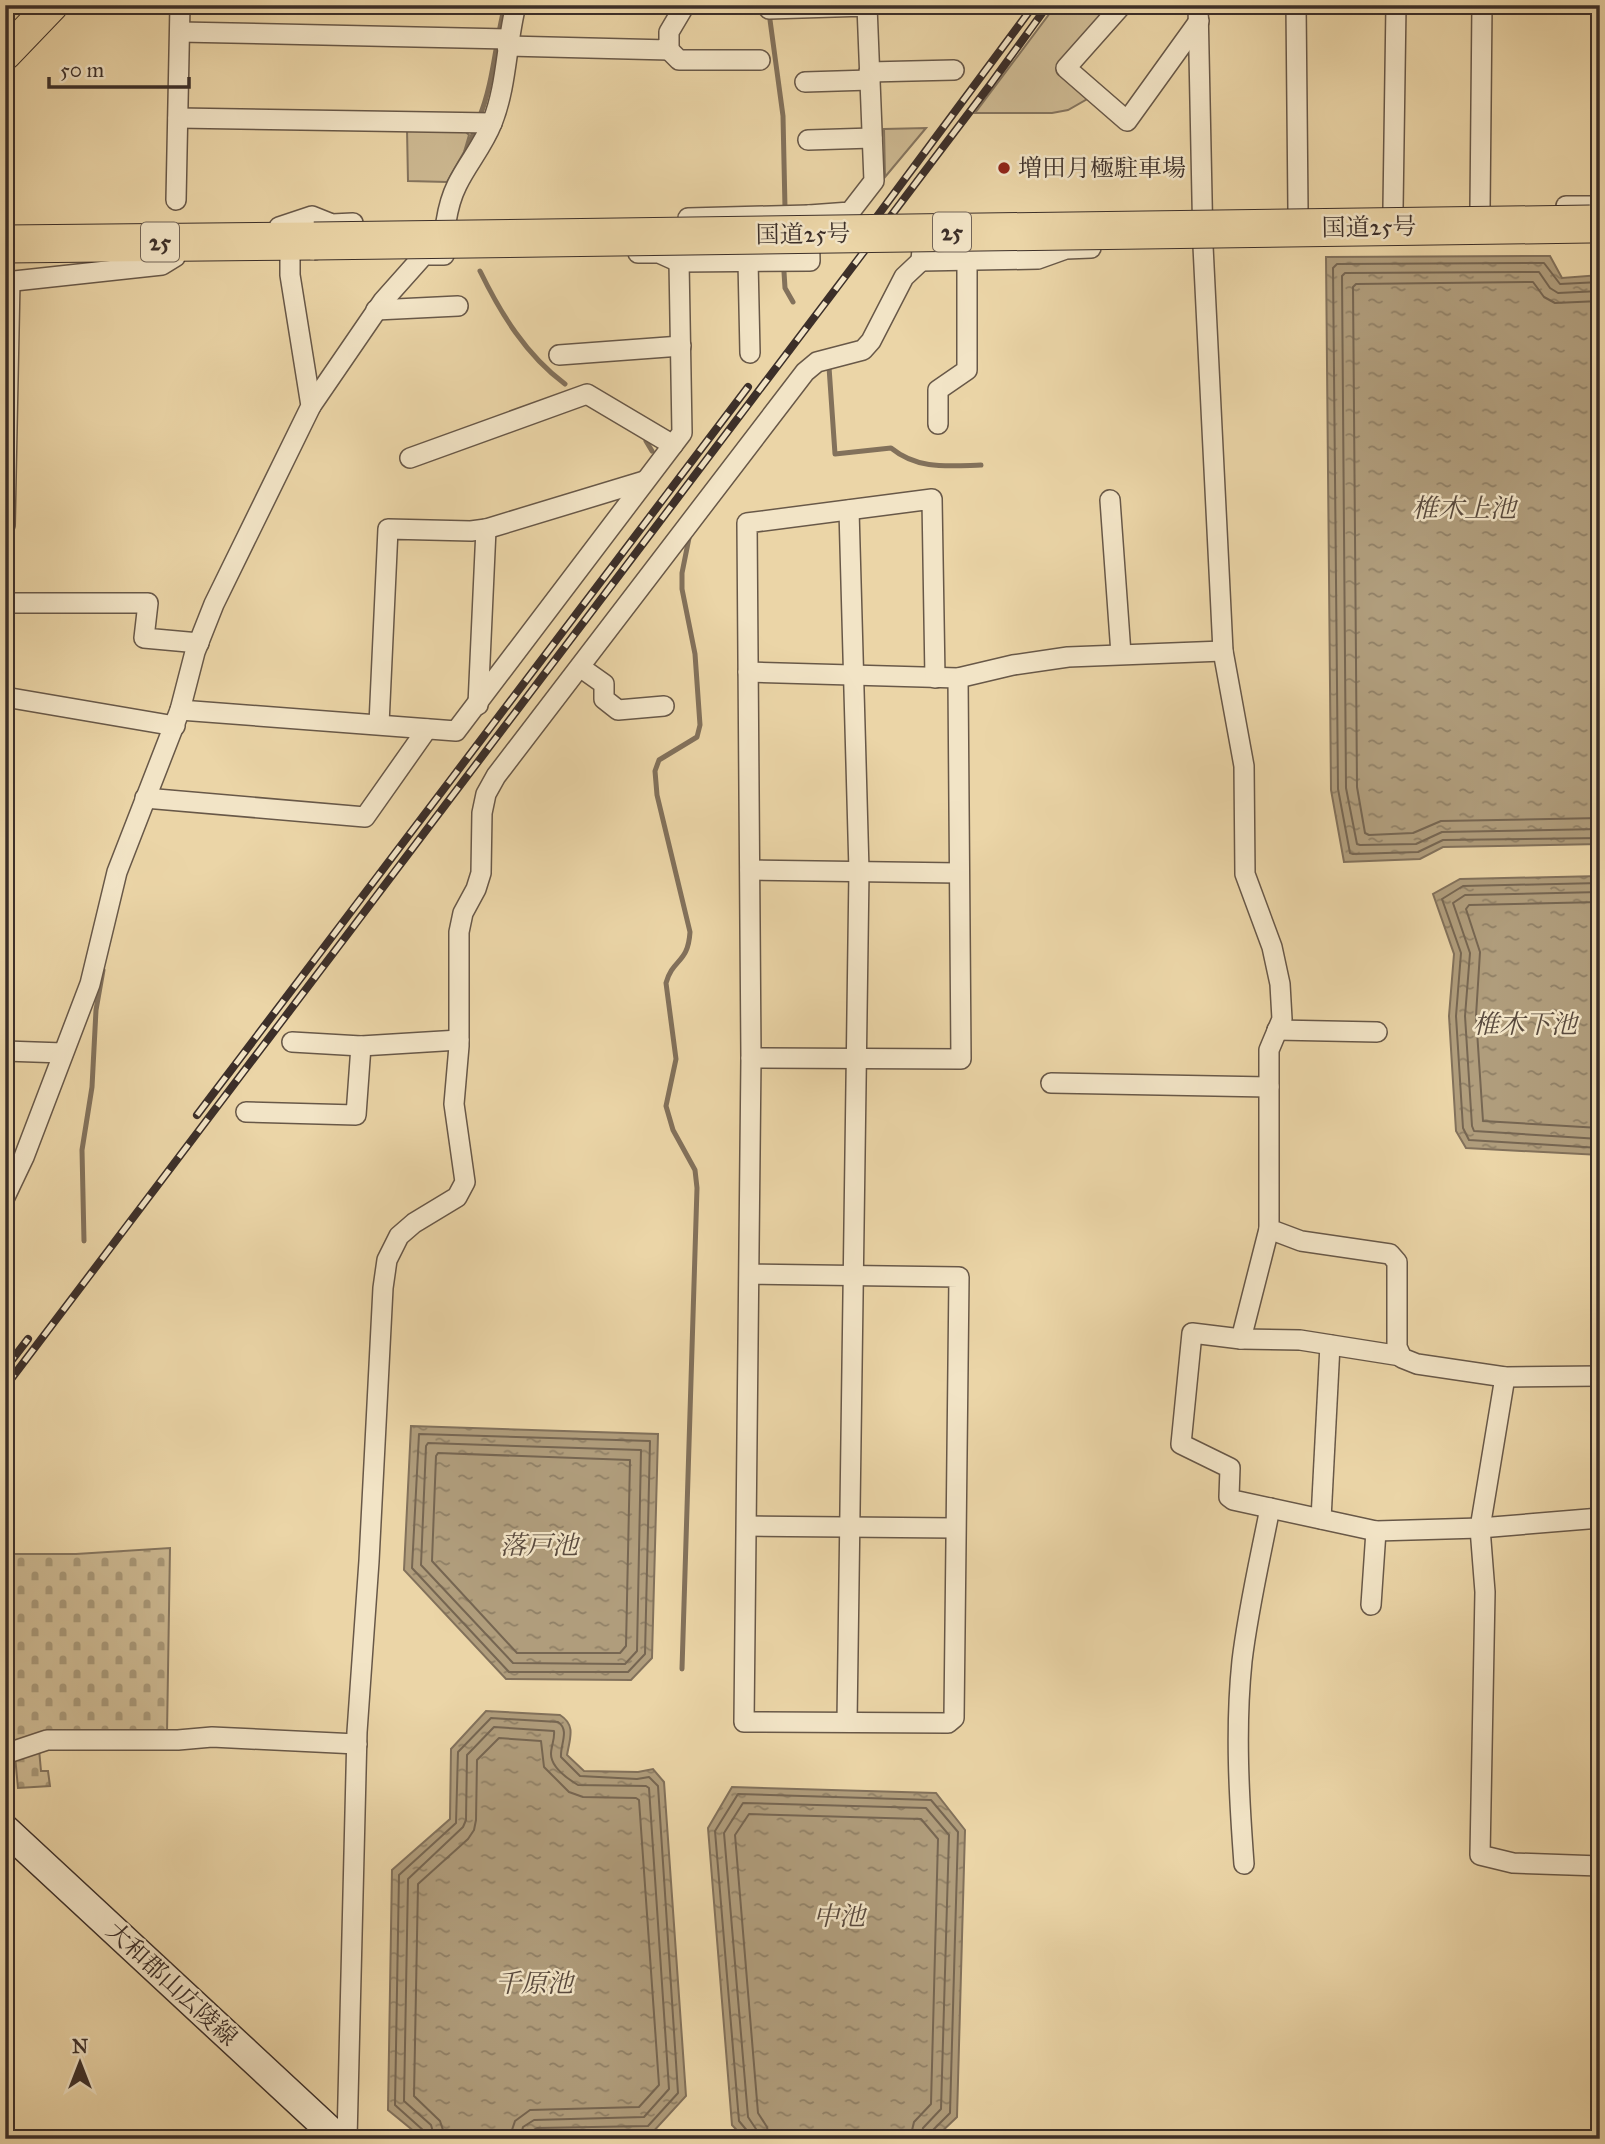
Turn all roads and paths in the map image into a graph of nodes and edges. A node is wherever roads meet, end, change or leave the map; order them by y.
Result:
1 (52, 5) edge
2 (180, 5) edge
3 (516, 5) edge
4 (685, 5) edge
5 (768, 5) edge
6 (1122, 5) edge
7 (1296, 5) edge
8 (1396, 5) edge
9 (1482, 5) edge
10 (1199, 13) edge
11 (180, 32) junction
12 (502, 41) junction
13 (669, 50) junction
14 (5, 54) edge
15 (760, 60) dead end
16 (954, 70) dead end
17 (869, 76) junction
18 (805, 82) dead end
19 (178, 118) junction
20 (482, 122) junction
21 (872, 138) junction
22 (808, 140) dead end
23 (176, 200) dead end
24 (1393, 208) junction
25 (1479, 208) junction
26 (1298, 210) junction
27 (1203, 211) junction
28 (1082, 213) junction
29 (810, 215) junction
30 (597, 221) junction
31 (446, 222) junction
32 (1597, 223) edge
33 (297, 241) junction
34 (176, 242) junction
35 (5, 244) edge
36 (1203, 246) junction
37 (1083, 248) junction
38 (597, 254) junction
39 (967, 260) junction
40 (748, 261) junction
41 (921, 261) junction
42 (678, 262) junction
43 (8, 281) edge
44 (458, 306) dead end
45 (384, 310) junction
46 (681, 346) junction
47 (750, 353) dead end
48 (559, 355) dead end
49 (311, 406) junction
50 (938, 424) dead end
51 (673, 445) junction
52 (410, 458) dead end
53 (645, 481) junction
54 (1110, 499) dead end
55 (849, 510) junction
56 (5, 525) edge
57 (486, 529) junction
58 (5, 603) edge
59 (199, 643) junction
60 (1223, 651) junction
61 (1121, 653) junction
62 (580, 667) junction
63 (748, 672) junction
64 (855, 674) junction
65 (935, 678) junction
66 (958, 678) junction
67 (5, 696) edge
68 (478, 705) junction
69 (664, 706) dead end
70 (182, 714) junction
71 (379, 724) junction
72 (427, 729) junction
73 (151, 798) junction
74 (750, 870) junction
75 (859, 871) junction
76 (959, 873) junction
77 (1277, 1030) junction
78 (1377, 1032) dead end
79 (459, 1040) junction
80 (292, 1042) dead end
81 (361, 1046) junction
82 (5, 1051) edge
83 (63, 1053) junction
84 (855, 1057) junction
85 (751, 1058) junction
86 (1051, 1083) dead end
87 (1269, 1087) junction
88 (246, 1112) dead end
89 (5, 1197) edge
90 (1269, 1229) junction
91 (749, 1274) junction
92 (853, 1275) junction
93 (1241, 1339) junction
94 (1330, 1345) junction
95 (1401, 1356) junction
96 (1600, 1376) edge
97 (1505, 1377) junction
98 (1270, 1508) junction
99 (1600, 1518) edge
100 (1321, 1520) junction
101 (747, 1526) junction
102 (850, 1528) junction
103 (955, 1528) junction
104 (1480, 1528) junction
105 (1376, 1531) junction
106 (1371, 1605) dead end
107 (847, 1723) junction
108 (357, 1744) junction
109 (5, 1754) edge
110 (5, 1829) edge
111 (1244, 1864) dead end
112 (1600, 1866) edge
113 (339, 2139) edge
114 (347, 2139) edge

1 - 14 main road
2 - 11 street
3 - 12 street
4 - 13 street
5 - 17 street
6 - 10 street
7 - 26 street
8 - 24 street
9 - 25 street
10 - 27 street
11 - 12 street
11 - 19 street
12 - 13 street
12 - 20 street
13 - 15 street
16 - 17 street
17 - 18 street
17 - 21 street
19 - 20 street
19 - 23 street
20 - 31 street
21 - 22 street
21 - 29 street
24 - 25 street
24 - 26 street
25 - 32 street
26 - 27 street
27 - 28 street
27 - 36 street
28 - 37 street
28 - 41 street
29 - 30 street
29 - 40 street
30 - 31 street
30 - 38 street
31 - 33 street
32 - 33 highway, 国道25号 / 25, bridge
32 - 36 street
33 - 34 highway, 国道25号 / 25
33 - 49 street
34 - 35 highway, 国道25号 / 25
34 - 43 street
36 - 37 street
36 - 60 street
37 - 39 street
38 - 42 street
38 - 45 street
39 - 41 street
39 - 50 street
40 - 42 street
40 - 47 street
41 - 62 street
42 - 46 street
43 - 56 street
44 - 45 street
45 - 49 street
46 - 48 street
46 - 51 street
49 - 59 street
51 - 52 street
51 - 53 street
53 - 57 street
53 - 68 street
54 - 61 street
55 - 63 street
55 - 64 street
55 - 65 street
57 - 68 street
57 - 71 street
58 - 59 street
59 - 70 street
60 - 61 street
60 - 77 street
61 - 66 street
62 - 69 street
62 - 79 street
63 - 64 street
63 - 74 street
64 - 65 street
64 - 75 street
65 - 66 street
66 - 76 street
67 - 70 street
68 - 72 street
70 - 71 street
70 - 73 street
71 - 72 street
72 - 73 street
73 - 83 street
74 - 75 street
74 - 85 street
75 - 76 street
75 - 84 street
76 - 84 street
77 - 78 street
77 - 87 street
79 - 81 street
79 - 108 street
80 - 81 street
81 - 88 street
82 - 83 street
83 - 89 street
84 - 85 street
84 - 92 street
85 - 91 street
86 - 87 street
87 - 90 street
90 - 93 street
90 - 95 street
91 - 92 street
91 - 101 street
92 - 102 street
92 - 103 street
93 - 94 street
93 - 98 street
94 - 95 street
94 - 100 street
95 - 97 street
96 - 97 street
97 - 104 street
98 - 100 street
98 - 111 street
99 - 104 street
100 - 105 street
101 - 102 street
101 - 107 street
102 - 103 street
102 - 107 street
103 - 107 street
104 - 105 street
104 - 112 street
105 - 106 street
108 - 109 street
108 - 114 street
110 - 113 main road, 大和郡山広陵線

